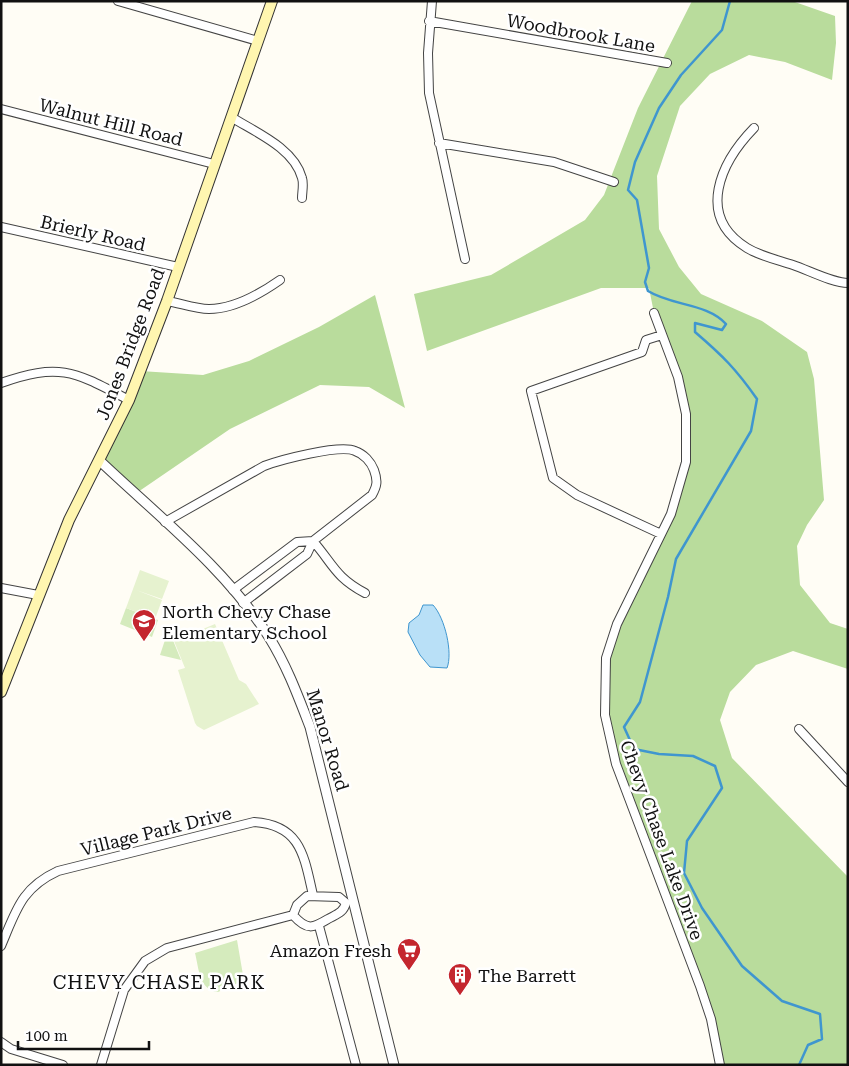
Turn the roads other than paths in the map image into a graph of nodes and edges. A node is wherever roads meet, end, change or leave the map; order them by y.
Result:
1 (118, 1) edge
2 (272, 1) edge
3 (432, 1) edge
4 (429, 20) junction
5 (258, 41) junction
6 (667, 64) dead end
7 (1, 109) edge
8 (231, 117) junction
9 (754, 128) dead end
10 (439, 142) junction
11 (214, 164) junction
12 (614, 182) dead end
13 (302, 198) dead end
14 (1, 227) edge
15 (465, 259) dead end
16 (178, 268) junction
17 (280, 280) dead end
18 (848, 283) edge
19 (167, 301) junction
20 (654, 313) dead end
21 (662, 335) junction
22 (1, 383) edge
23 (129, 400) junction
24 (100, 462) junction
25 (165, 522) junction
26 (661, 534) junction
27 (313, 541) junction
28 (1, 588) edge
29 (233, 590) junction
30 (365, 593) dead end
31 (38, 595) junction
32 (244, 603) junction
33 (1, 692) edge
34 (799, 729) dead end
35 (848, 782) edge
36 (313, 896) junction
37 (350, 902) junction
38 (292, 916) junction
39 (319, 926) junction
40 (1, 946) edge
41 (1, 1042) edge
42 (63, 1065) edge
43 (100, 1065) edge
44 (356, 1065) edge
45 (394, 1065) edge
46 (720, 1065) edge

1 - 5 street
2 - 5 main road, Jones Bridge Road
3 - 4 street
4 - 6 street, Woodbrook Lane
4 - 10 street
5 - 8 main road, Jones Bridge Road
7 - 11 street, Walnut Hill Road
8 - 11 main road, Jones Bridge Road
8 - 13 street
9 - 18 street
10 - 12 street
10 - 15 street
11 - 16 main road, Jones Bridge Road
14 - 16 street, Brierly Road
16 - 19 main road, Jones Bridge Road
17 - 19 street
19 - 23 main road, Jones Bridge Road
20 - 21 street, Chevy Chase Lake Drive
21 - 26 street, Chevy Chase Lake Drive
21 - 26 street
22 - 23 street
23 - 24 main road, Jones Bridge Road
24 - 25 street, Manor Road
24 - 31 main road, Jones Bridge Road
25 - 27 street
25 - 29 street, Manor Road
26 - 46 street, Chevy Chase Lake Drive
27 - 29 street
27 - 30 street
27 - 32 street
28 - 31 street
29 - 32 street, Manor Road
31 - 33 main road, Jones Bridge Road
32 - 37 street, Manor Road
34 - 35 street
36 - 37 street
36 - 38 street
36 - 40 street, Village Park Drive
37 - 39 street
37 - 45 street, Manor Road
38 - 39 street
38 - 43 street
39 - 44 street
41 - 42 street

